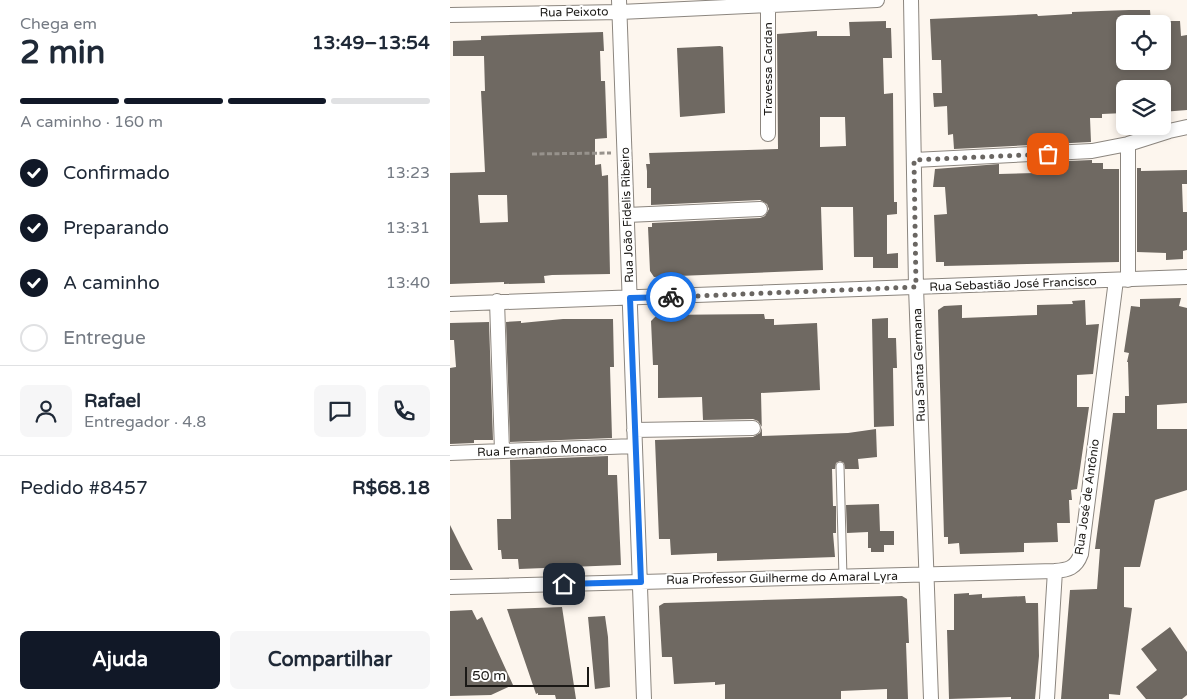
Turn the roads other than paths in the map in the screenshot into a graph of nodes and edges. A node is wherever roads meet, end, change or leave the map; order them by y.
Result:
1 (877, 0) edge
2 (910, 0) edge
3 (768, 2) edge
4 (620, 6) edge
5 (486, 7) edge
6 (450, 15) edge
7 (1187, 127) edge
8 (768, 134) dead end
9 (1128, 144) junction
10 (914, 160) junction
11 (760, 209) dead end
12 (627, 215) junction
13 (1187, 277) edge
14 (1122, 280) junction
15 (916, 287) junction
16 (630, 298) junction
17 (497, 301) junction
18 (450, 304) edge
19 (753, 428) dead end
20 (634, 430) junction
21 (635, 446) junction
22 (502, 452) junction
23 (450, 453) edge
24 (840, 466) dead end
25 (1055, 572) junction
26 (926, 576) junction
27 (843, 577) junction
28 (641, 582) junction
29 (450, 587) edge
30 (644, 699) edge
31 (930, 699) edge
32 (1047, 699) edge

1 - 3 street, Rua Peixoto
2 - 10 street, Rua Santa Germana
3 - 4 street, Rua Peixoto
3 - 8 street, Travessa Cardan
4 - 5 street, Rua Peixoto
4 - 12 street, Rua João Fidelis Ribeiro
5 - 6 street, Rua Peixoto
7 - 9 street
9 - 10 street
9 - 14 street, Rua José de Antônio
10 - 15 street, Rua Santa Germana
11 - 12 street
12 - 16 street, Rua João Fidelis Ribeiro
13 - 14 street, Rua Sebastião José Francisco
14 - 15 street, Rua Sebastião José Francisco
14 - 25 street, Rua José de Antônio
15 - 16 street, Rua Sebastião José Francisco
15 - 26 street, Rua Santa Germana
16 - 17 street, Rua Sebastião José Francisco
16 - 20 street, Rua João Fidelis Ribeiro
17 - 18 street, Rua Sebastião José Francisco
17 - 22 street
19 - 20 street
20 - 21 street, Rua João Fidelis Ribeiro
21 - 22 street, Rua Fernando Monaco
21 - 28 street, Rua João Fidelis Ribeiro
22 - 23 street, Rua Fernando Monaco
24 - 27 lane
25 - 26 street, Rua Professor Guilherme do Amaral Lyra
25 - 32 street
26 - 27 street, Rua Professor Guilherme do Amaral Lyra
26 - 31 street, Rua Santa Germana
27 - 28 street, Rua Professor Guilherme do Amaral Lyra
28 - 29 street, Rua Professor Guilherme do Amaral Lyra
28 - 30 street, Rua João Fidelis Ribeiro

